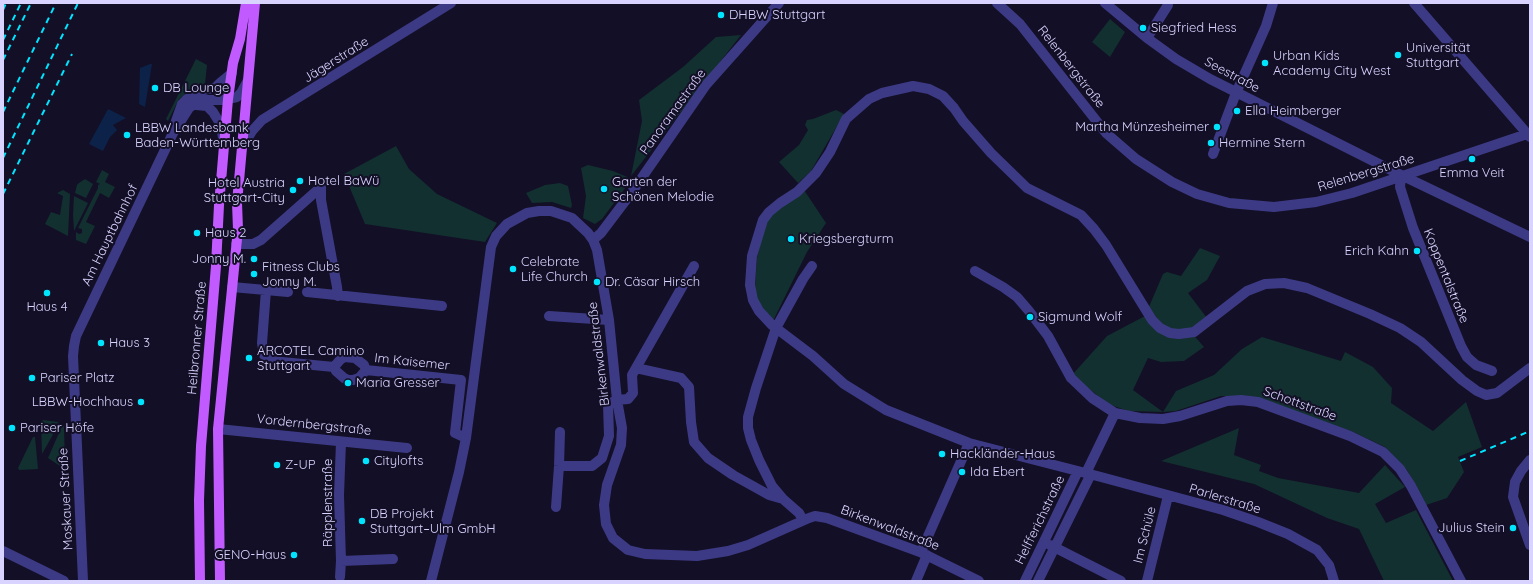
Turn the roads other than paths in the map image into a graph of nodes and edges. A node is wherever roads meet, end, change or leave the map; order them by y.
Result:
1 (246, 3) edge
2 (255, 3) edge
3 (451, 3) edge
4 (780, 3) edge
5 (997, 3) edge
6 (1105, 3) edge
7 (1273, 3) edge
8 (1414, 3) edge
9 (1168, 6) dead end
10 (1147, 38) junction
11 (232, 73) junction
12 (248, 80) junction
13 (216, 88) junction
14 (1236, 93) junction
15 (231, 96) junction
16 (192, 105) junction
17 (246, 111) junction
18 (173, 133) junction
19 (1529, 135) edge
20 (224, 141) junction
21 (242, 147) junction
22 (1213, 154) dead end
23 (1401, 176) junction
24 (1530, 237) edge
25 (593, 240) junction
26 (236, 244) junction
27 (694, 266) dead end
28 (812, 266) dead end
29 (975, 271) dead end
30 (232, 287) junction
31 (266, 290) junction
32 (288, 292) dead end
33 (308, 292) dead end
34 (338, 296) junction
35 (442, 306) dead end
36 (549, 316) dead end
37 (609, 320) junction
38 (776, 328) junction
39 (334, 367) junction
40 (636, 368) junction
41 (1530, 368) edge
42 (366, 370) junction
43 (1492, 371) dead end
44 (617, 400) junction
45 (1115, 413) junction
46 (76, 416) joint
47 (218, 429) junction
48 (560, 432) dead end
49 (466, 438) junction
50 (341, 442) junction
51 (969, 443) junction
52 (407, 448) dead end
53 (1530, 460) edge
54 (559, 466) junction
55 (1085, 473) junction
56 (1168, 496) junction
57 (783, 499) junction
58 (556, 507) dead end
59 (803, 520) junction
60 (1043, 541) junction
61 (1529, 541) edge
62 (1055, 548) junction
63 (3, 551) edge
64 (924, 554) junction
65 (393, 559) dead end
66 (341, 561) junction
67 (340, 577) dead end
68 (64, 581) edge
69 (83, 581) edge
70 (200, 581) edge
71 (220, 581) edge
72 (431, 581) edge
73 (916, 581) edge
74 (979, 581) edge
75 (1025, 581) edge
76 (1038, 581) edge
77 (1121, 581) edge
78 (1147, 581) edge
79 (1334, 581) edge
80 (1461, 581) edge

1 - 11 main road, Heilbronner Straße
2 - 12 main road
3 - 21 street, Jägerstraße
4 - 25 street, Panoramastraße
5 - 23 street, Relenbergstraße
6 - 10 street, Seestraße
7 - 14 street
8 - 19 street
9 - 10 street
10 - 14 street, Seestraße
11 - 13 street, Am Hauptbahnhof
11 - 15 main road, Heilbronner Straße
12 - 15 street
12 - 17 main road
13 - 15 street, Am Hauptbahnhof
13 - 18 street, Am Hauptbahnhof
14 - 22 street
14 - 23 street, Seestraße
15 - 16 street
15 - 17 street
15 - 20 main road, Heilbronner Straße
16 - 18 street, Am Hauptbahnhof
16 - 20 street
17 - 21 main road
18 - 46 street, Am Hauptbahnhof
19 - 23 street, Relenbergstraße
20 - 70 main road, Heilbronner Straße
21 - 26 main road
23 - 24 street, Seestraße
23 - 43 street, Koppentalstraße
25 - 37 street, Birkenwaldstraße
25 - 49 street, Birkenwaldstraße
26 - 30 main road
26 - 34 street
27 - 40 street
28 - 38 street
29 - 45 street, Schottstraße
30 - 31 street
30 - 47 main road
31 - 32 street
31 - 39 street
33 - 34 street
34 - 35 street
36 - 37 street
37 - 44 street, Birkenwaldstraße
38 - 41 street, Parlerstraße
38 - 51 street, Parlerstraße
38 - 57 street
39 - 42 street, Im Kaisemer
39 - 42 street, Im Kaisemer
40 - 44 street
40 - 57 street
42 - 49 street, Im Kaisemer
44 - 54 street
44 - 59 street, Birkenwaldstraße
45 - 55 street, Helfferichstraße
45 - 80 street, Schottstraße
46 - 69 street, Moskauer Straße
47 - 50 street, Vordernbergstraße
47 - 71 main road
48 - 54 street
49 - 72 street, Birkenwaldstraße
50 - 52 street, Vordernbergstraße
50 - 66 street, Räpplenstraße
51 - 55 street, Parlerstraße
51 - 64 street
53 - 61 street
54 - 58 street
55 - 56 street, Parlerstraße
55 - 60 street, Helfferichstraße
55 - 62 street, Helfferichstraße
56 - 78 street, Im Schüle
56 - 79 street, Parlerstraße
57 - 59 street
59 - 64 street, Birkenwaldstraße
60 - 62 street
60 - 75 street, Helfferichstraße
62 - 76 street, Helfferichstraße
62 - 77 street
63 - 68 street
64 - 73 street
64 - 74 street, Birkenwaldstraße
65 - 66 street, Räpplenstraße
66 - 67 street

